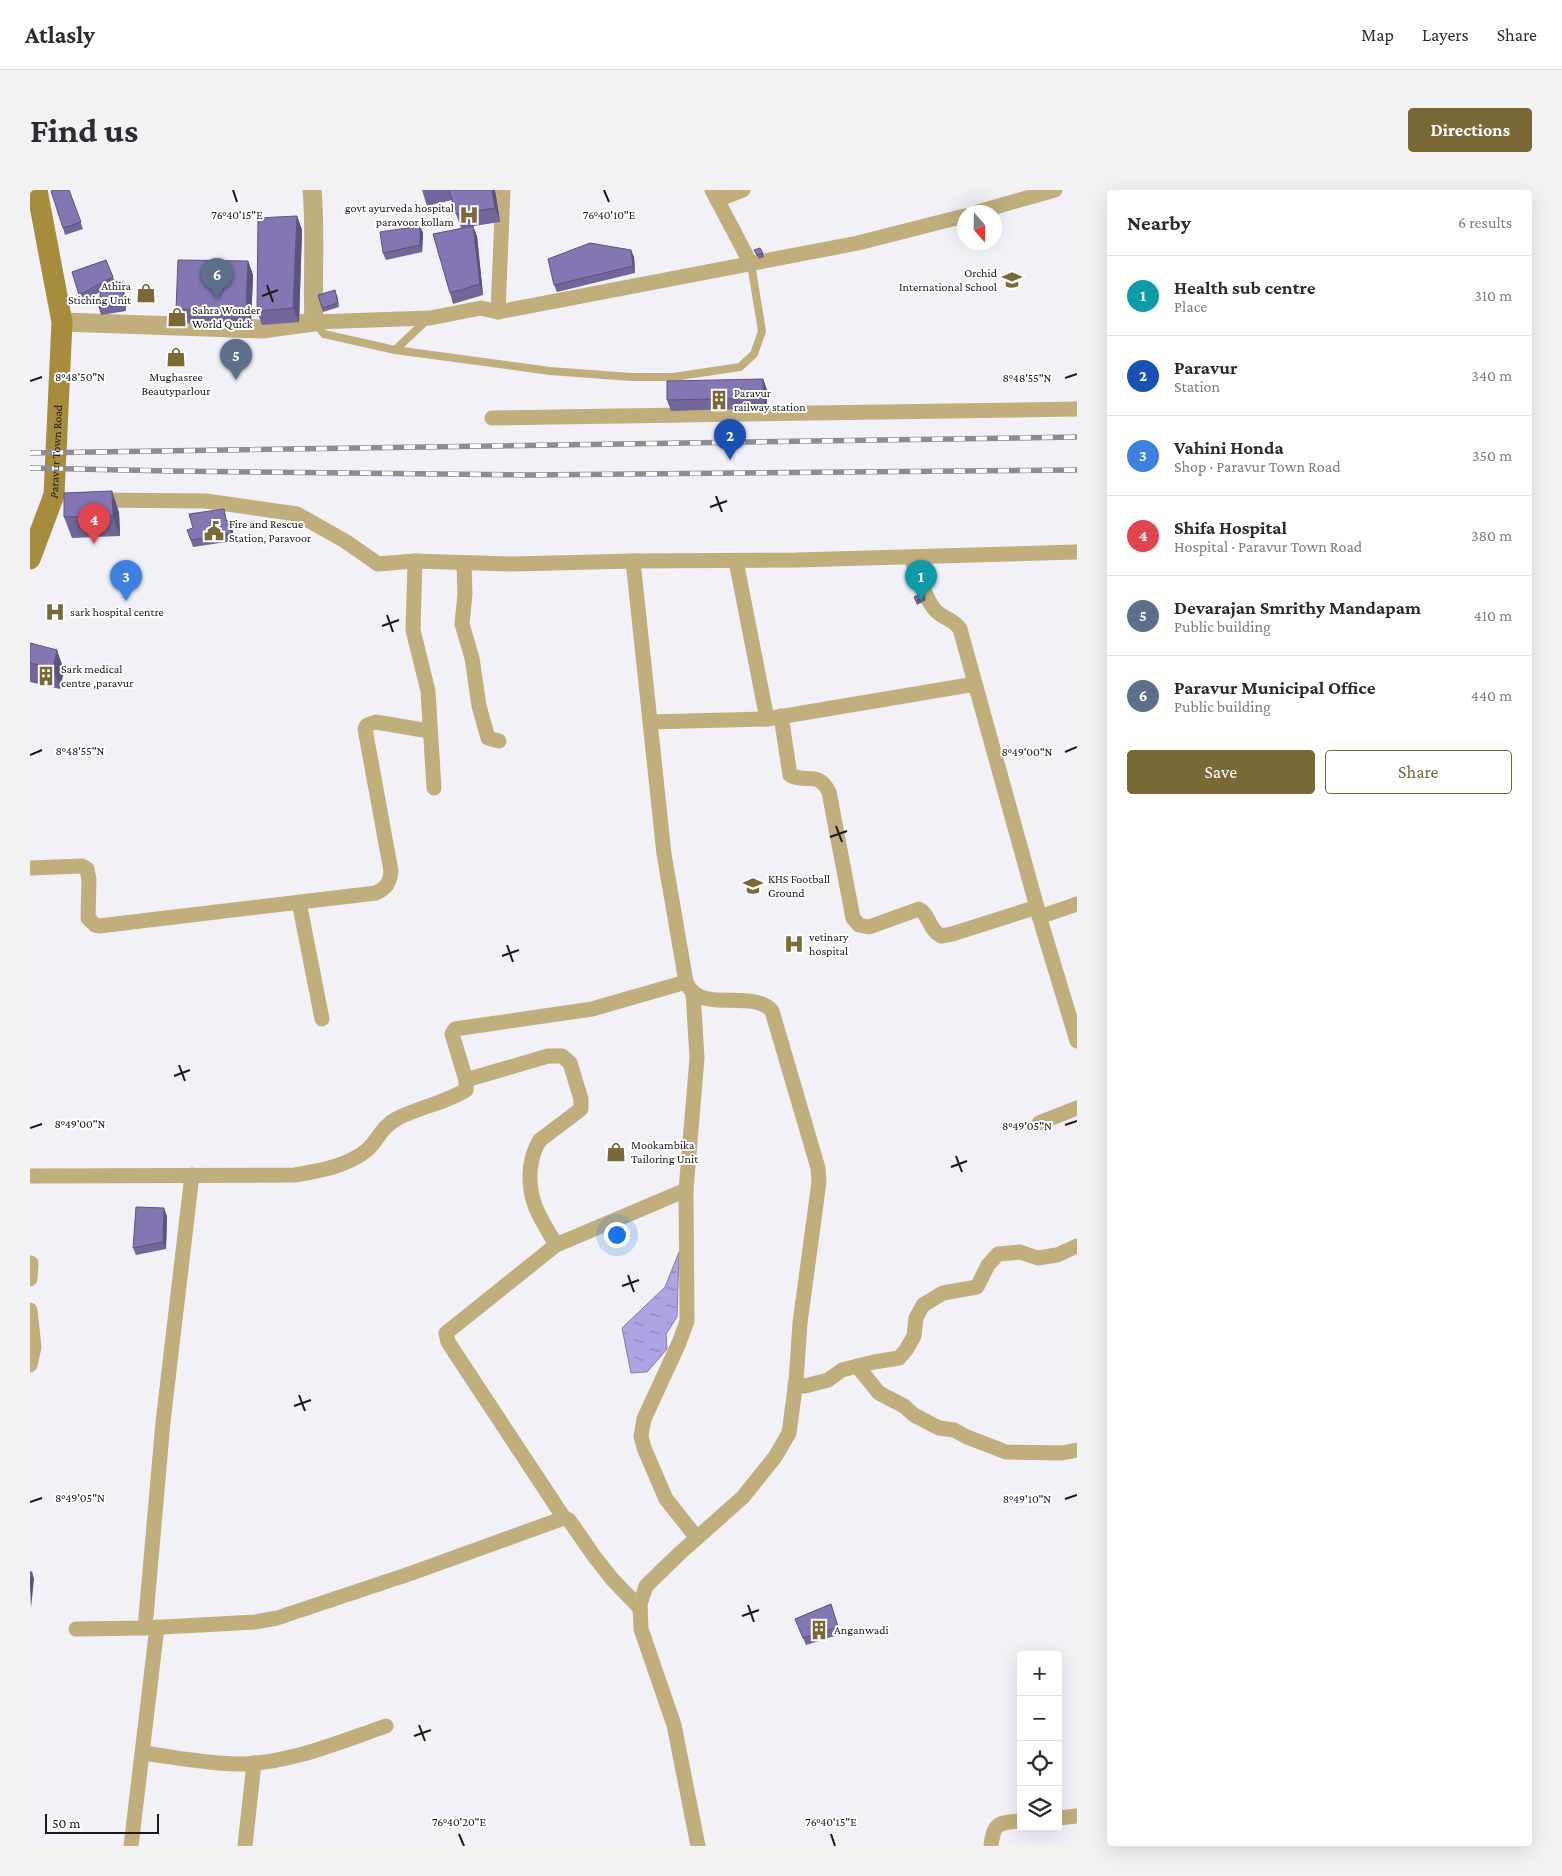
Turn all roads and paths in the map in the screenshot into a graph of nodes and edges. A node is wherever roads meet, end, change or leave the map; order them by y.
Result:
1 (37, 190) edge
2 (312, 190) edge
3 (503, 190) edge
4 (743, 190) edge
5 (1055, 190) edge
6 (714, 195) edge
7 (1002, 205) edge
8 (957, 218) edge
9 (37, 227) edge
10 (751, 264) junction
11 (498, 312) junction
12 (430, 318) junction
13 (62, 322) junction
14 (314, 322) junction
15 (395, 350) junction
16 (1077, 409) edge
17 (492, 418) dead end
18 (70, 497) junction
19 (1077, 552) edge
20 (911, 558) junction
21 (30, 559) edge
22 (736, 560) junction
23 (415, 561) junction
24 (633, 561) junction
25 (464, 563) junction
26 (975, 684) junction
27 (774, 717) junction
28 (650, 722) junction
29 (429, 731) junction
30 (499, 741) dead end
31 (434, 788) dead end
32 (30, 868) edge
33 (299, 902) junction
34 (1077, 904) edge
35 (1038, 912) junction
36 (689, 987) junction
37 (322, 1019) dead end
38 (1077, 1041) edge
39 (466, 1080) junction
40 (1077, 1108) edge
41 (1039, 1123) dead end
42 (30, 1176) edge
43 (192, 1176) junction
44 (686, 1190) junction
45 (556, 1245) junction
46 (1077, 1246) edge
47 (31, 1263) edge
48 (30, 1280) edge
49 (30, 1310) edge
50 (30, 1365) edge
51 (857, 1366) junction
52 (795, 1385) junction
53 (1077, 1450) edge
54 (564, 1518) junction
55 (697, 1538) junction
56 (640, 1608) junction
57 (151, 1628) junction
58 (76, 1629) dead end
59 (386, 1726) dead end
60 (143, 1753) junction
61 (254, 1764) junction
62 (1077, 1816) edge
63 (1062, 1818) edge
64 (1017, 1821) edge
65 (131, 1846) edge
66 (245, 1846) edge
67 (698, 1846) edge
68 (991, 1846) edge

1 - 9 main road, Paravur Town Road
2 - 14 street
3 - 11 street
4 - 6 street
5 - 7 street
6 - 10 street
8 - 10 street
9 - 13 main road, Paravur Town Road
10 - 11 street
10 - 15 lane
11 - 12 street
12 - 14 street
12 - 15 lane
13 - 14 street
13 - 18 main road, Paravur Town Road
14 - 15 lane
16 - 17 street
18 - 21 main road, Paravur Town Road
18 - 23 street
19 - 20 street
20 - 22 street
20 - 26 street
22 - 24 street
22 - 27 street
23 - 25 street
23 - 29 street
24 - 25 street
24 - 28 street
25 - 30 street
26 - 27 street
26 - 35 street
27 - 28 street
27 - 35 street
28 - 36 street
29 - 31 street
29 - 33 street
32 - 33 street
33 - 37 street
34 - 35 street
35 - 38 street
36 - 39 street
36 - 44 street
36 - 52 street
39 - 43 street
39 - 45 street
40 - 41 street
42 - 43 street
43 - 57 street
44 - 45 street
44 - 55 street
45 - 54 street
46 - 51 street
47 - 48 street
49 - 50 street
51 - 52 street
51 - 53 street
52 - 55 street
54 - 56 street
54 - 57 street
55 - 56 street
56 - 67 street
57 - 58 street
57 - 60 street
59 - 61 street
60 - 61 street
60 - 65 street
61 - 66 street
62 - 63 street
64 - 68 street

